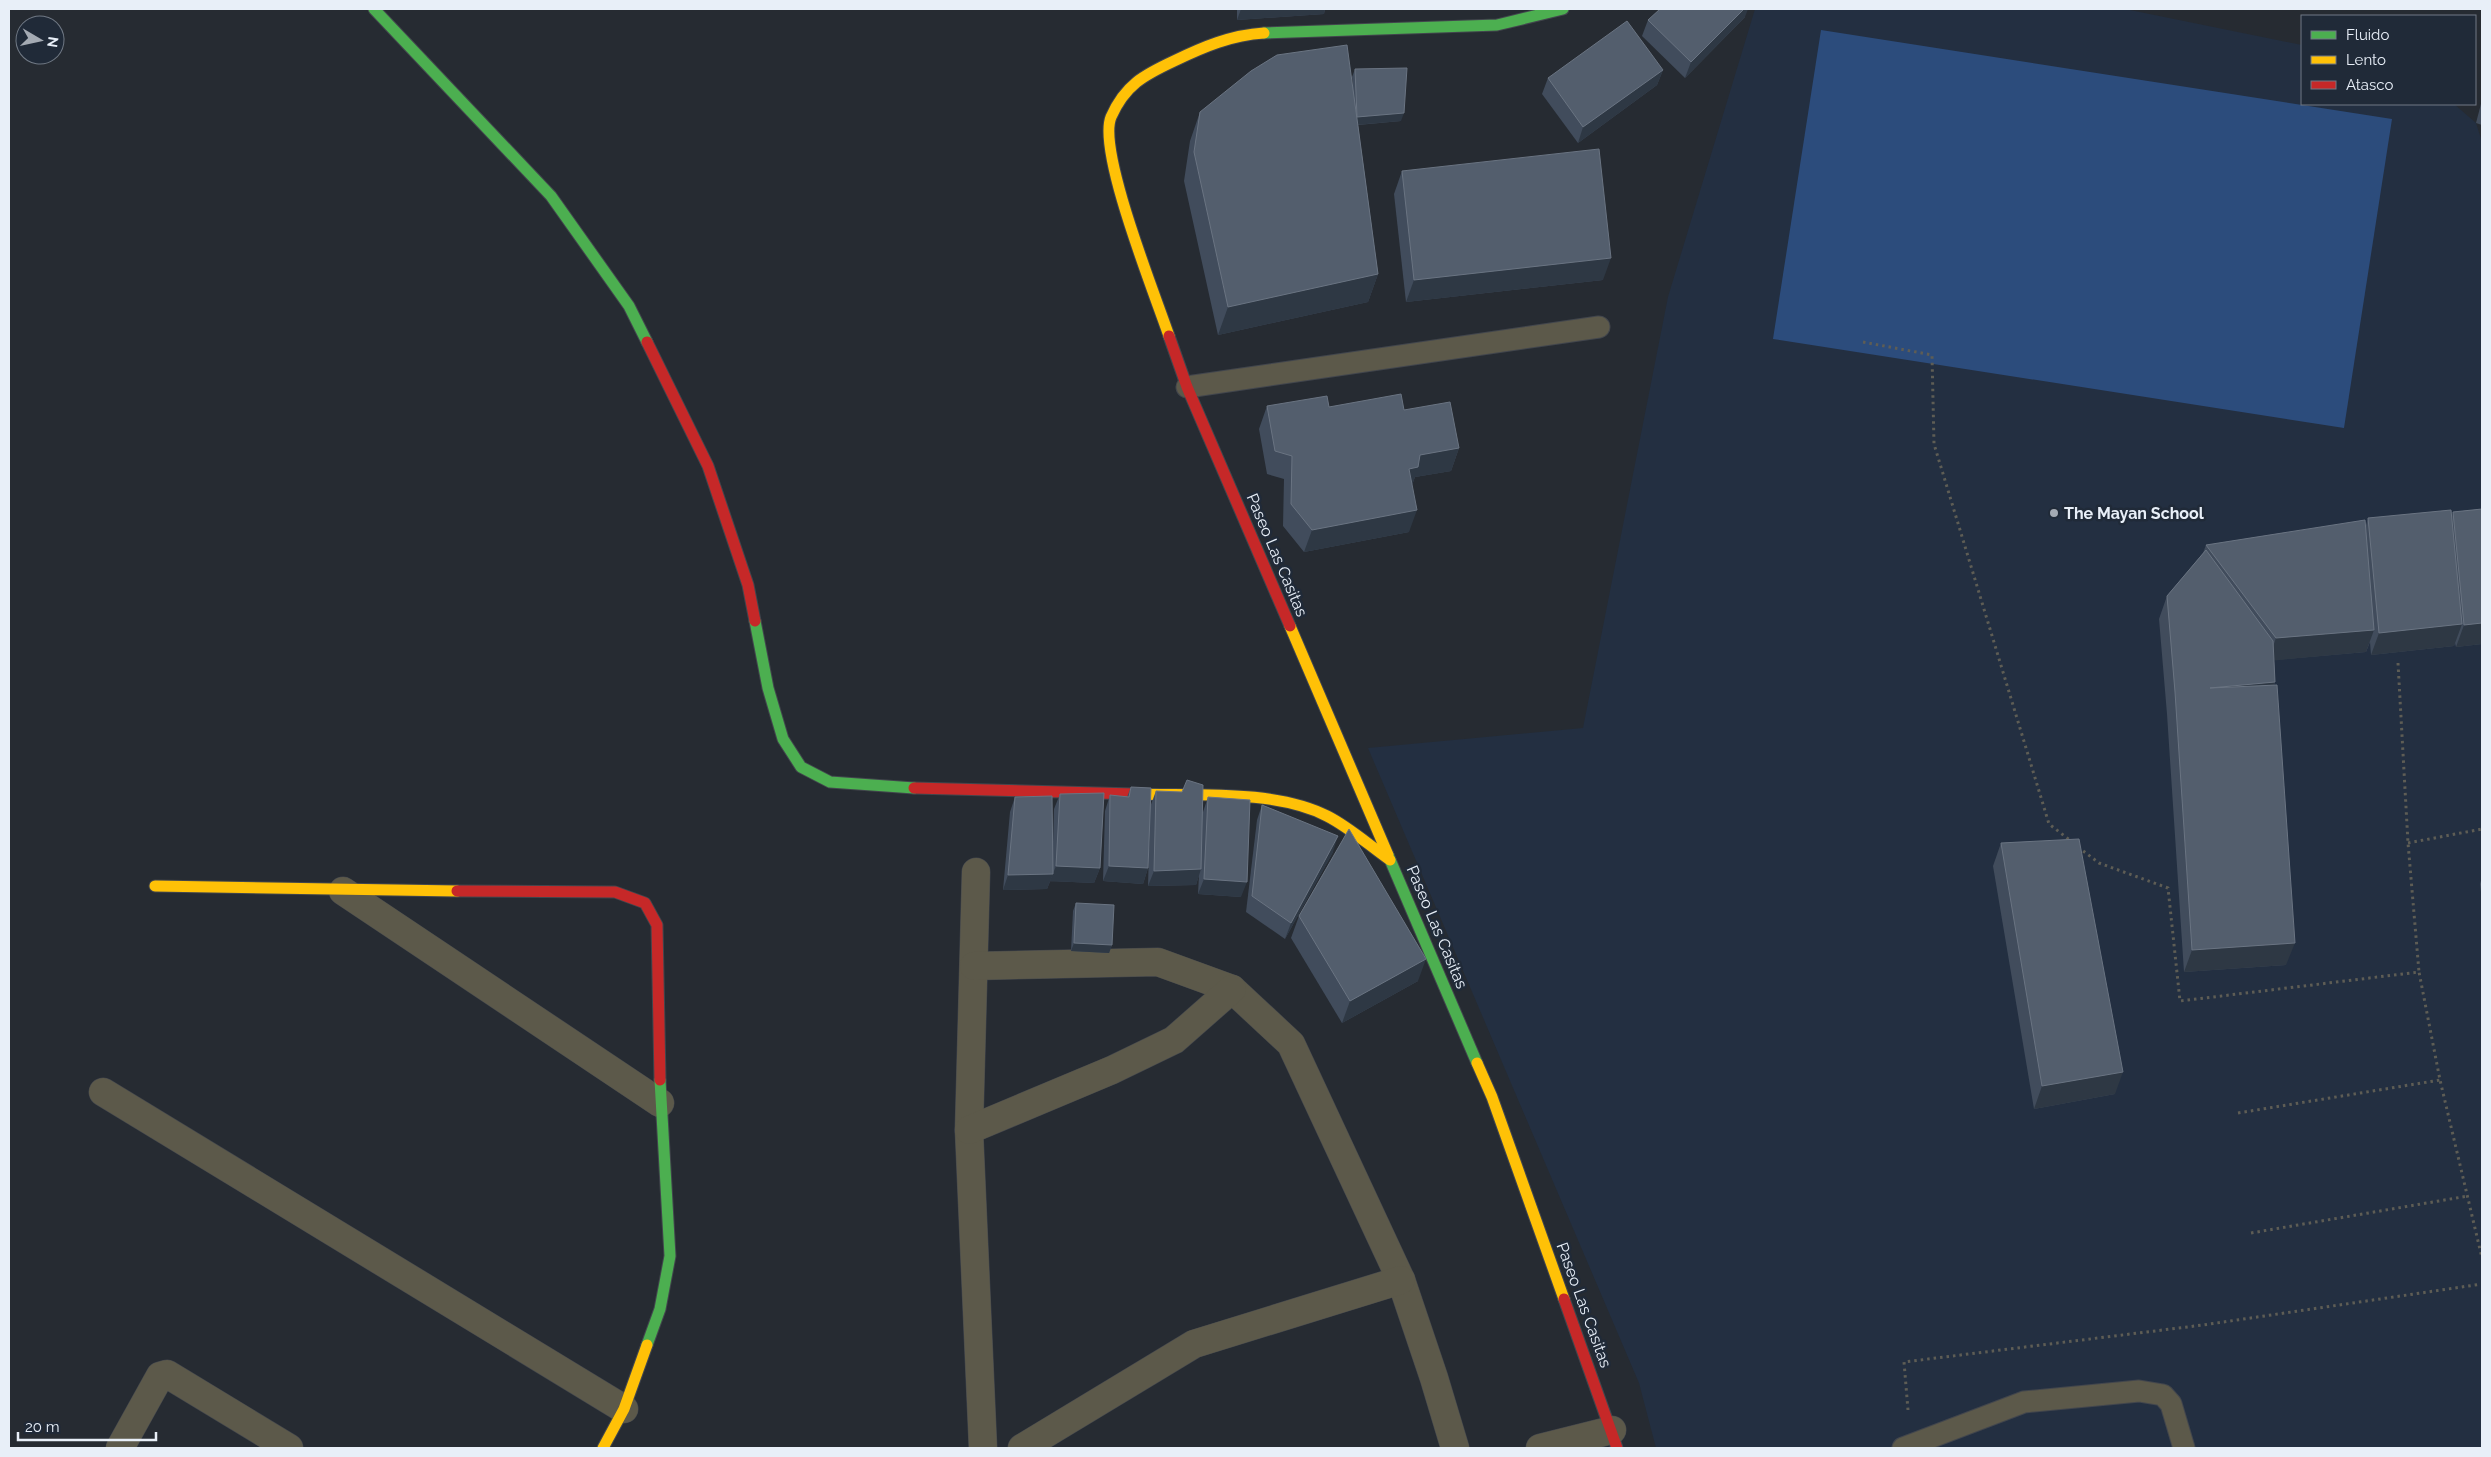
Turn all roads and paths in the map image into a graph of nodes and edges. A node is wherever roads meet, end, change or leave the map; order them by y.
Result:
1 (374, 9) edge
2 (1563, 9) edge
3 (1599, 327) dead end
4 (1863, 342) dead end
5 (1187, 386) junction
6 (2398, 663) edge
7 (2482, 830) edge
8 (2408, 844) junction
9 (1390, 860) junction
10 (976, 872) dead end
11 (155, 886) dead end
12 (343, 891) junction
13 (974, 966) junction
14 (2419, 972) junction
15 (1232, 989) junction
16 (2440, 1080) junction
17 (103, 1092) dead end
18 (660, 1103) junction
19 (2238, 1113) dead end
20 (969, 1130) junction
21 (2468, 1196) junction
22 (2251, 1233) dead end
23 (2482, 1258) edge
24 (1401, 1280) junction
25 (2482, 1284) edge
26 (624, 1408) junction
27 (1614, 1439) edge
28 (120, 1448) edge
29 (289, 1448) edge
30 (603, 1448) edge
31 (983, 1448) edge
32 (1022, 1448) edge
33 (1455, 1448) edge
34 (1540, 1448) edge
35 (1908, 1448) edge
36 (2184, 1448) edge

1 - 9 street
2 - 5 street, Paseo Las Casitas
3 - 5 lane
4 - 14 path
5 - 9 street, Paseo Las Casitas
6 - 8 path
7 - 8 path
8 - 14 path
9 - 27 street, Paseo Las Casitas
10 - 13 street
11 - 12 street
12 - 18 street
12 - 18 street
13 - 15 street
13 - 20 street
14 - 16 path
15 - 20 street
15 - 24 street
16 - 19 path
16 - 21 path
17 - 26 street
18 - 26 street
20 - 31 street
21 - 22 path
21 - 23 path
24 - 32 street
24 - 33 street
25 - 35 path
26 - 30 street
27 - 34 street
28 - 29 street
35 - 36 lane

